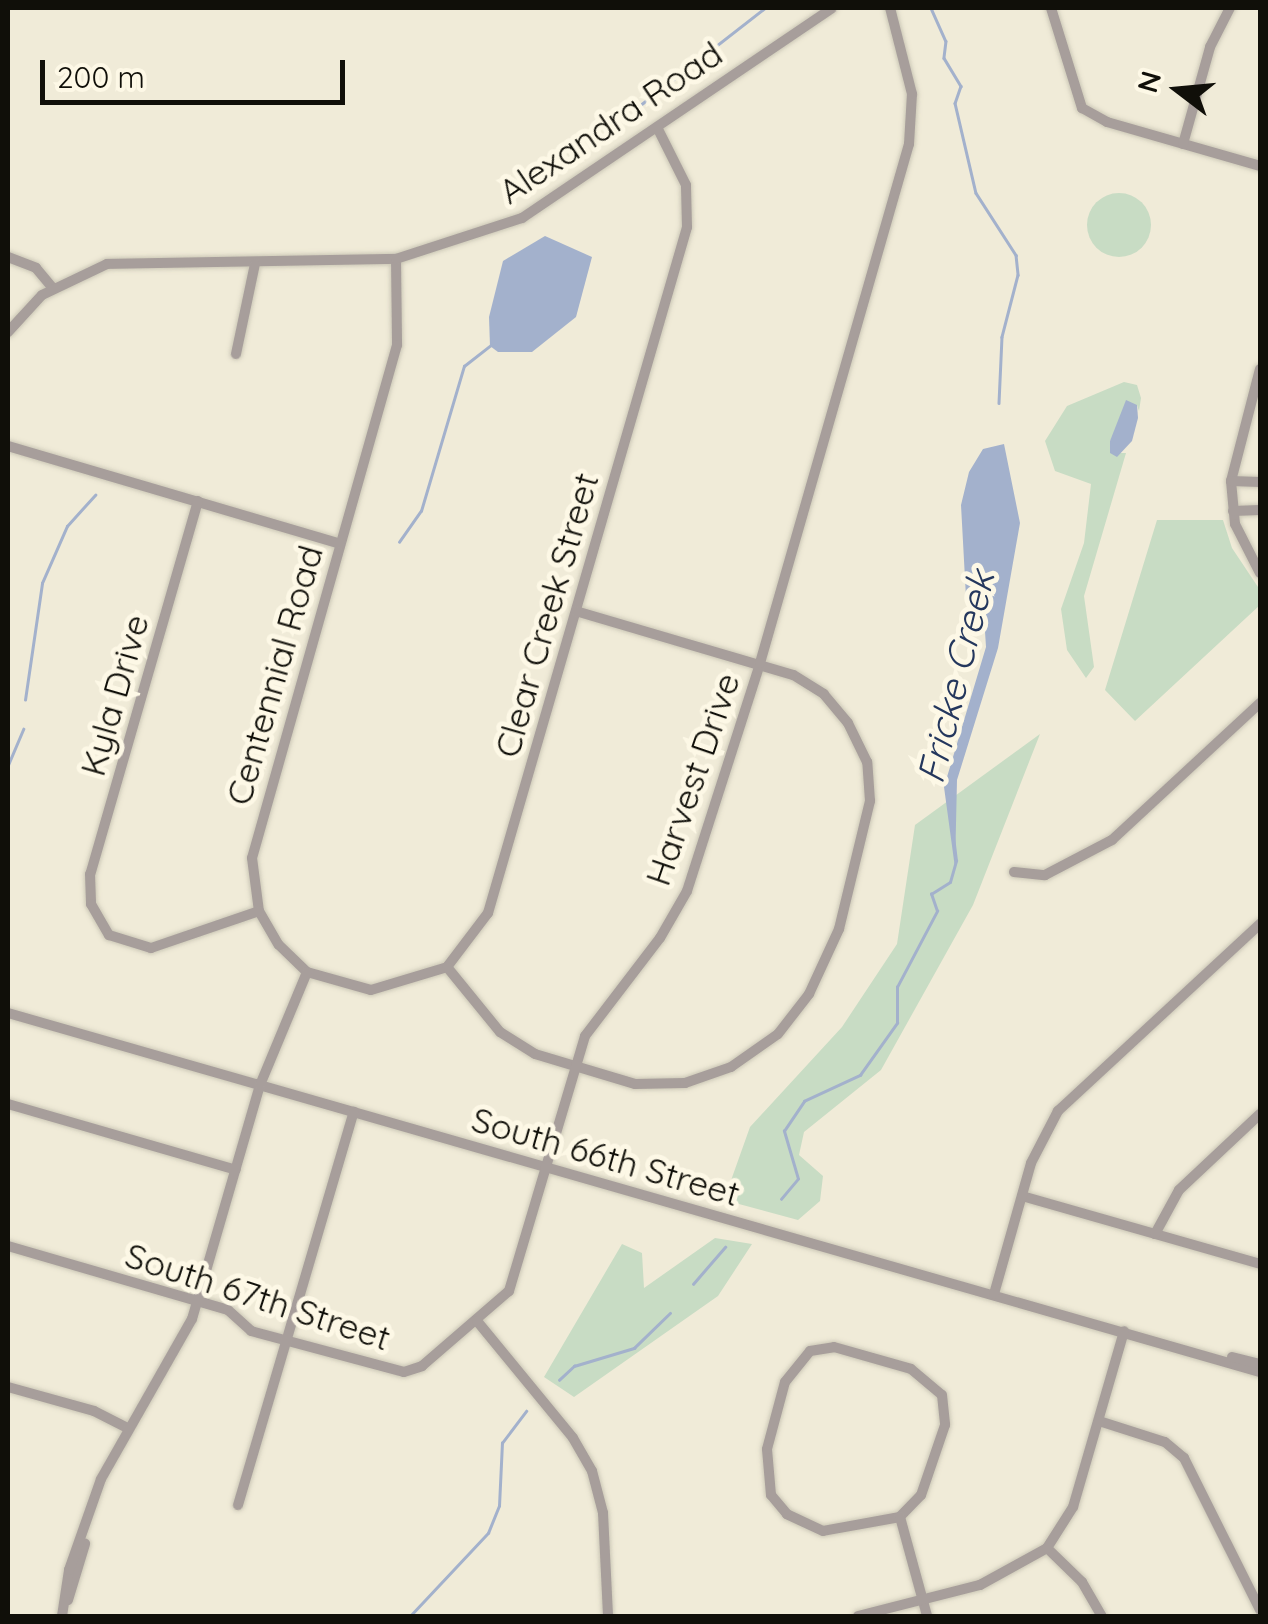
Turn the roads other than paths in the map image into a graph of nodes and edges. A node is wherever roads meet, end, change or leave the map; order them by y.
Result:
1 (832, 8) edge
2 (890, 8) edge
3 (1051, 8) edge
4 (1230, 8) edge
5 (658, 129) junction
6 (1183, 144) junction
7 (1260, 166) edge
8 (8, 257) edge
9 (396, 259) junction
10 (254, 264) junction
11 (53, 288) junction
12 (8, 332) edge
13 (236, 354) dead end
14 (1260, 369) edge
15 (8, 446) edge
16 (1231, 481) junction
17 (1260, 482) edge
18 (198, 501) junction
19 (1260, 510) edge
20 (1233, 511) junction
21 (340, 544) junction
22 (1260, 573) edge
23 (576, 611) junction
24 (760, 663) junction
25 (1260, 702) edge
26 (1014, 872) dead end
27 (259, 911) junction
28 (1260, 924) edge
29 (447, 966) junction
30 (308, 972) junction
31 (8, 1013) edge
32 (573, 1068) junction
33 (260, 1086) junction
34 (8, 1104) edge
35 (354, 1112) junction
36 (1260, 1114) edge
37 (546, 1168) junction
38 (236, 1170) junction
39 (1022, 1196) junction
40 (1156, 1234) junction
41 (8, 1246) edge
42 (1260, 1264) edge
43 (994, 1294) junction
44 (198, 1302) junction
45 (477, 1320) junction
46 (1124, 1331) junction
47 (286, 1341) junction
48 (1190, 1349) junction
49 (1260, 1364) edge
50 (1260, 1372) edge
51 (8, 1387) edge
52 (1099, 1421) junction
53 (127, 1428) junction
54 (238, 1506) dead end
55 (900, 1517) junction
56 (88, 1524) junction
57 (1047, 1548) junction
58 (922, 1600) junction
59 (1260, 1610) edge
60 (608, 1616) edge
61 (858, 1616) edge
62 (926, 1616) edge
63 (1102, 1616) edge

1 - 5 street, Alexandra Road
2 - 24 street, Harvest Drive
3 - 6 street
4 - 6 street
5 - 9 street, Alexandra Road
5 - 23 street, Clear Creek Street
6 - 7 street
8 - 11 street
9 - 10 street, Alexandra Road
9 - 21 street, Centennial Road
10 - 11 street, Alexandra Road
10 - 13 street
11 - 12 street
14 - 16 street
15 - 18 street
16 - 17 street
16 - 20 street
18 - 21 street
18 - 27 street, Kyla Drive
19 - 20 street
20 - 22 street
21 - 27 street, Centennial Road
23 - 24 street
23 - 29 street, Clear Creek Street
24 - 32 street, Harvest Drive
24 - 32 street
25 - 26 street
27 - 30 street, Centennial Road
28 - 39 street
29 - 30 street
29 - 32 street
30 - 33 street
31 - 33 street, South 66th Street
32 - 37 street, Harvest Drive
33 - 35 street, South 66th Street
33 - 38 street
34 - 38 street
35 - 37 street, South 66th Street
35 - 47 street
36 - 40 street
37 - 43 street, South 66th Street
37 - 45 street, Harvest Drive
38 - 44 street
39 - 40 street
39 - 43 street
40 - 42 street
41 - 44 street, South 67th Street
43 - 46 street, South 66th Street
44 - 47 street, South 67th Street
44 - 53 street
45 - 47 street, South 67th Street
45 - 60 street
46 - 48 street, South 66th Street
46 - 52 street
47 - 54 street
48 - 49 street, South 66th Street
48 - 50 street, South 66th Street
51 - 53 street
52 - 57 street
52 - 59 street
53 - 56 street
55 - 55 street
55 - 58 street
56 - 56 street
57 - 58 street
57 - 63 street
58 - 61 street
58 - 62 street

